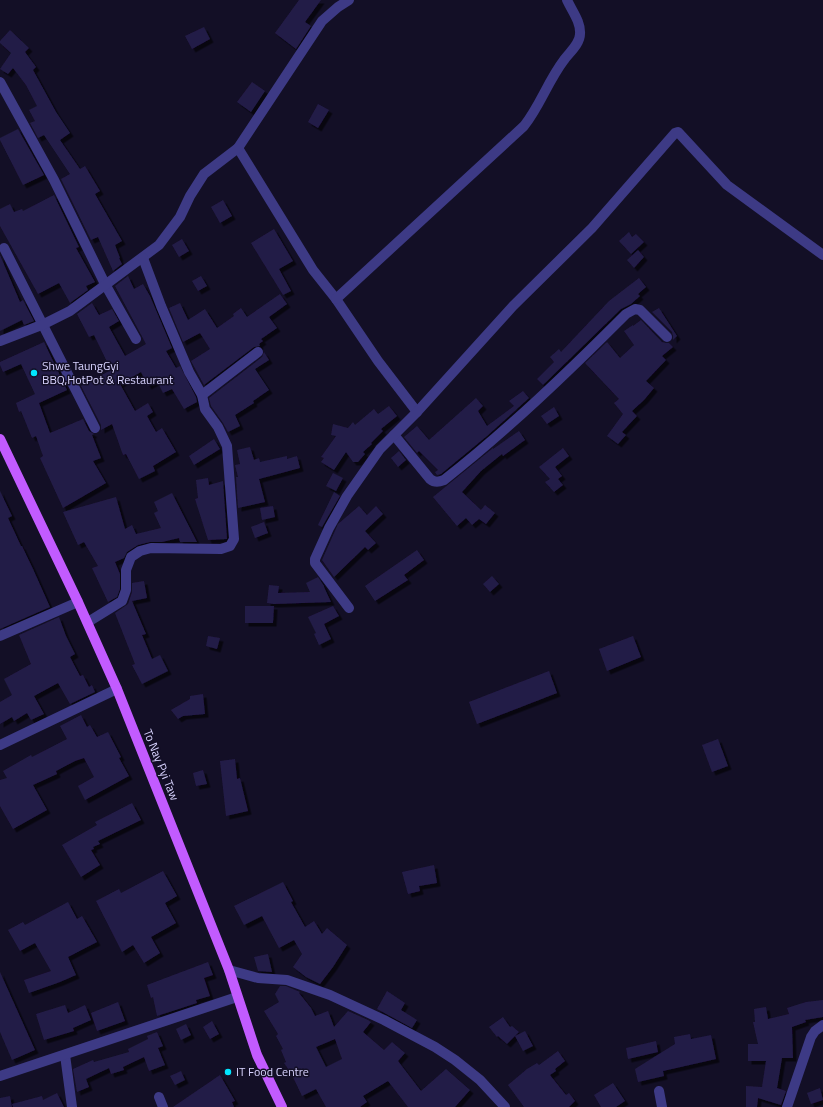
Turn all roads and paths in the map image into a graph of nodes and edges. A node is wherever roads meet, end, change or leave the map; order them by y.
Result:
1 (349, 0) edge
2 (567, 0) edge
3 (0, 82) edge
4 (238, 148) junction
5 (4, 248) dead end
6 (823, 255) edge
7 (143, 258) junction
8 (105, 284) junction
9 (336, 299) junction
10 (44, 324) junction
11 (667, 337) dead end
12 (136, 339) dead end
13 (0, 341) edge
14 (258, 352) dead end
15 (202, 395) junction
16 (417, 412) junction
17 (95, 428) dead end
18 (394, 435) junction
19 (0, 439) edge
20 (78, 602) junction
21 (350, 608) dead end
22 (88, 622) junction
23 (0, 636) edge
24 (117, 689) junction
25 (0, 745) edge
26 (229, 970) junction
27 (237, 997) junction
28 (823, 1025) edge
29 (65, 1055) junction
30 (0, 1076) edge
31 (659, 1091) dead end
32 (158, 1097) dead end
33 (72, 1107) edge
34 (163, 1107) edge
35 (282, 1107) edge
36 (505, 1107) edge
37 (662, 1107) edge
38 (787, 1107) edge

1 - 4 street
2 - 9 street
3 - 8 street
4 - 7 street
4 - 9 street
5 - 10 street
6 - 16 street
7 - 8 street
7 - 15 street
8 - 10 street
8 - 12 street
9 - 16 street
10 - 13 street
10 - 17 street
11 - 18 street
14 - 15 street
15 - 22 street
16 - 18 street
18 - 21 street
19 - 20 main road, To Nay Pyi Taw
20 - 22 main road, To Nay Pyi Taw
20 - 23 street
22 - 24 main road, To Nay Pyi Taw
24 - 25 street
24 - 26 main road, To Nay Pyi Taw
26 - 27 main road, To Nay Pyi Taw
26 - 36 street
27 - 29 street
27 - 35 main road, To Nay Pyi Taw
28 - 38 street
29 - 30 street
29 - 33 street
31 - 37 street
32 - 34 street

